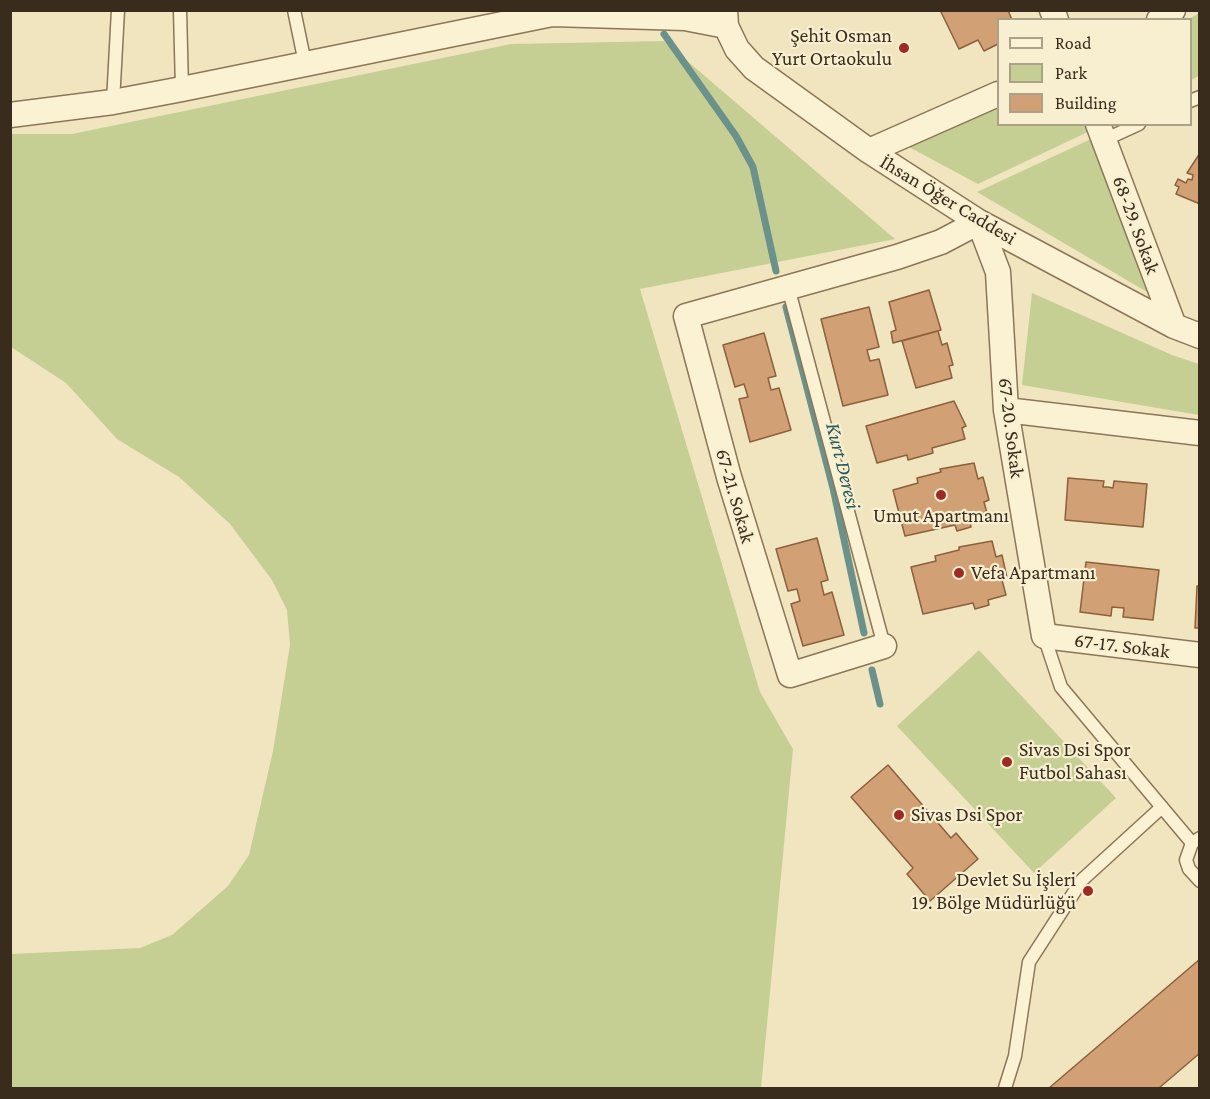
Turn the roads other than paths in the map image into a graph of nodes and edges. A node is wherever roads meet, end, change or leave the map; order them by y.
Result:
1 (118, 10) edge
2 (180, 10) edge
3 (294, 10) edge
4 (550, 12) edge
5 (726, 18) edge
6 (305, 63) junction
7 (182, 89) junction
8 (997, 95) edge
9 (113, 102) junction
10 (10, 115) edge
11 (1130, 126) edge
12 (1101, 132) edge
13 (869, 151) junction
14 (979, 222) junction
15 (788, 288) junction
16 (1174, 326) junction
17 (1200, 336) edge
18 (1006, 410) junction
19 (1200, 433) edge
20 (1044, 636) junction
21 (884, 646) joint
22 (1200, 656) edge
23 (1162, 807) junction
24 (1196, 840) edge
25 (1200, 881) edge
26 (1005, 1089) edge

1 - 9 lane
2 - 7 lane
3 - 6 lane
4 - 5 street
4 - 6 street
5 - 13 street, İhsan Öğer Caddesi
6 - 7 street
7 - 9 street
8 - 13 street
9 - 10 street
11 - 12 lane
12 - 16 street, 68-29. Sokak
13 - 14 street, İhsan Öğer Caddesi
14 - 15 street
14 - 16 street, İhsan Öğer Caddesi
14 - 18 street, 67-20. Sokak
15 - 21 lane
15 - 21 street, 67-21. Sokak
16 - 17 street, İhsan Öğer Caddesi
18 - 19 street
18 - 20 street, 67-20. Sokak
20 - 22 street, 67-17. Sokak
20 - 23 lane
23 - 24 lane
23 - 26 lane
24 - 25 lane

